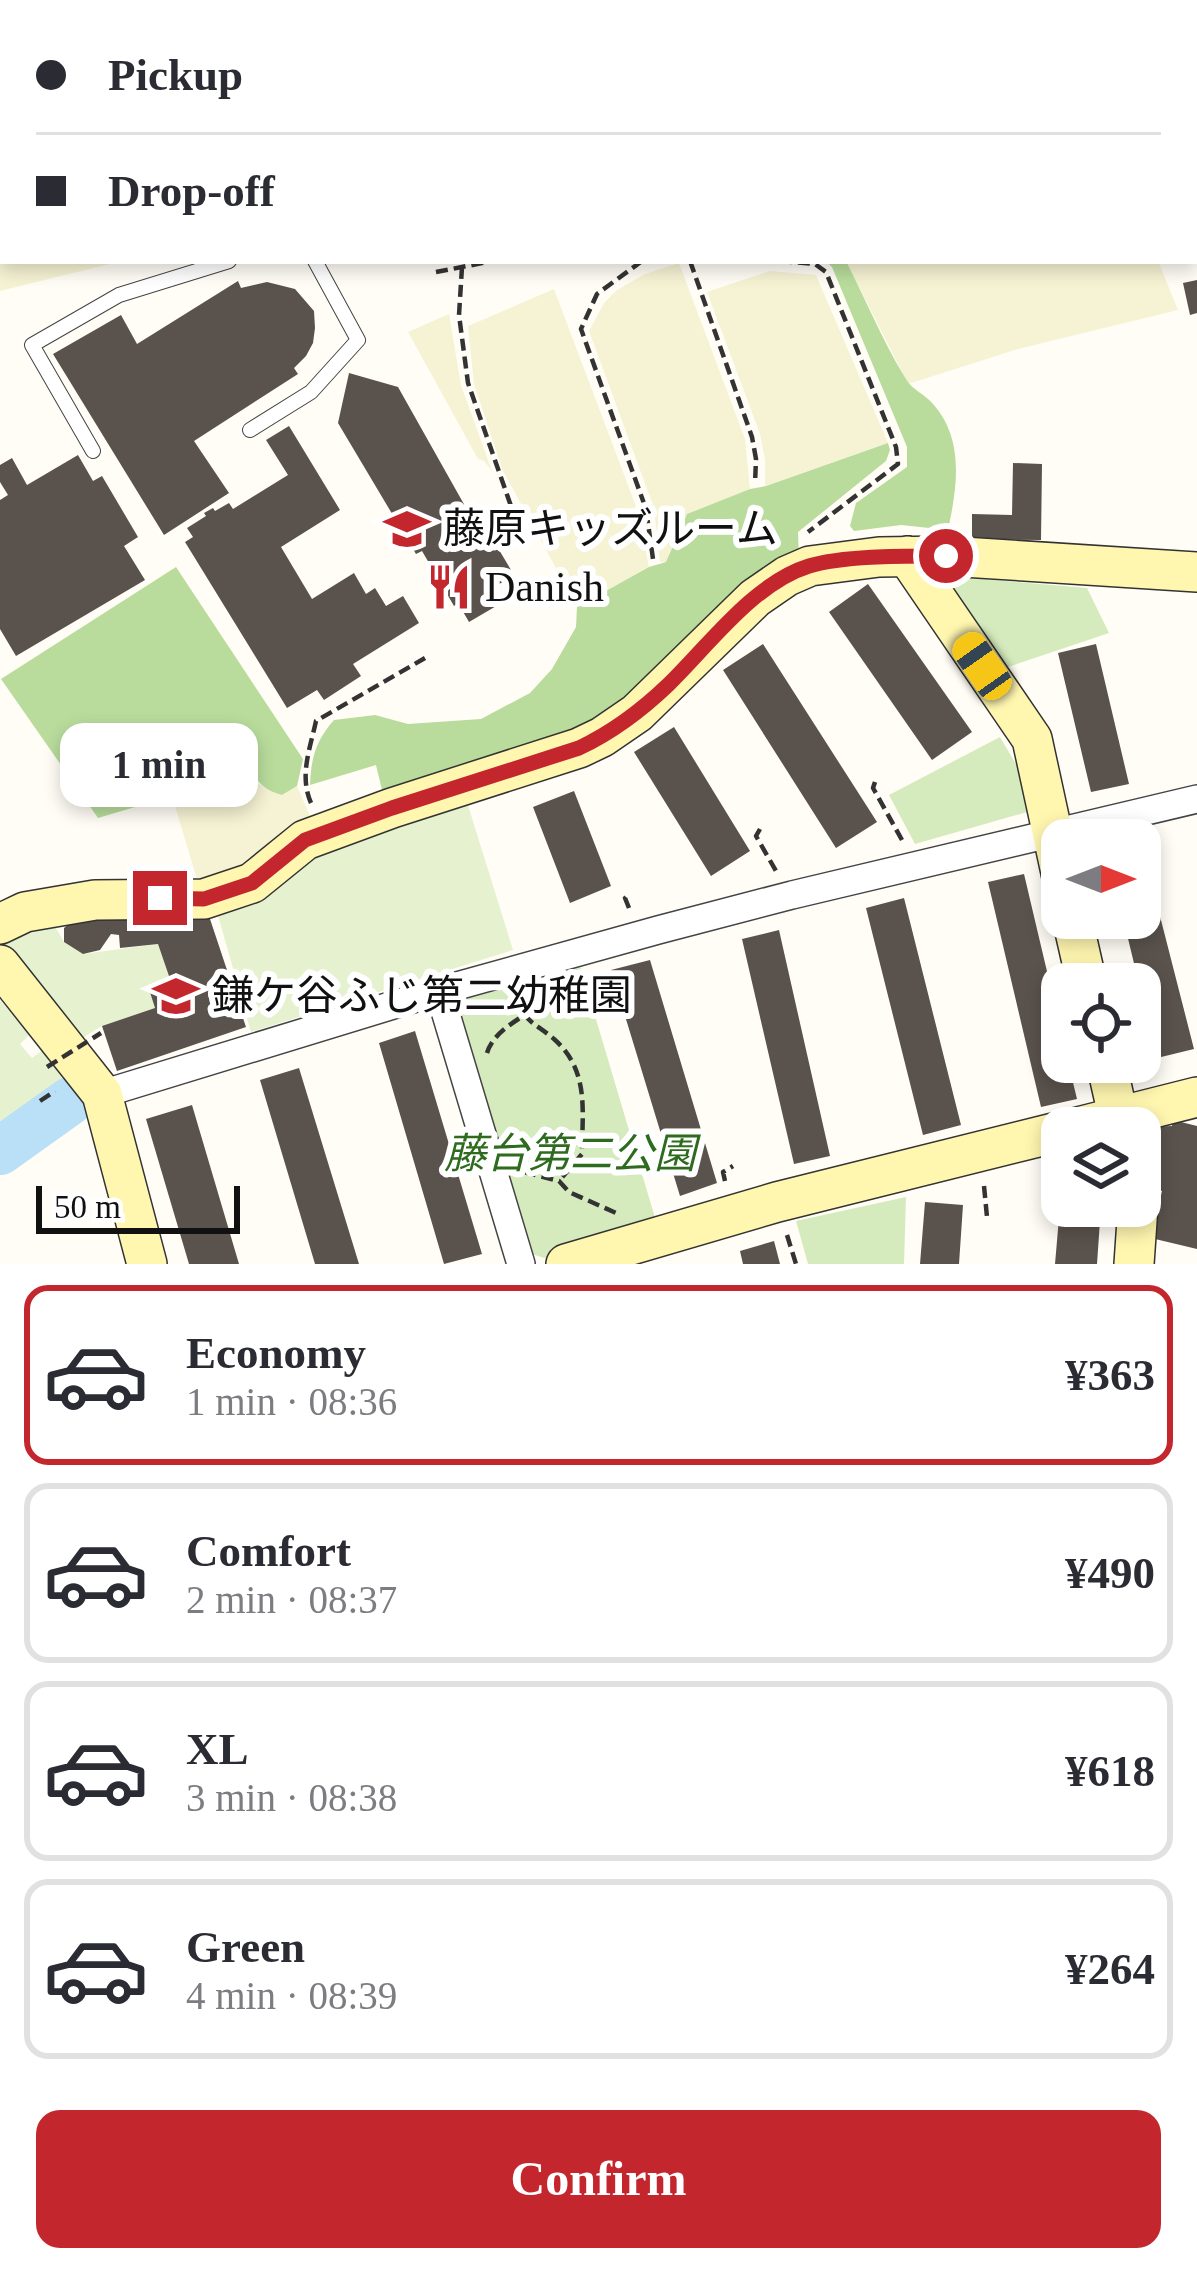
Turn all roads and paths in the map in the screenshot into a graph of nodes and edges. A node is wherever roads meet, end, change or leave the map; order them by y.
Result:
1 (219, 264) edge
2 (318, 264) edge
3 (478, 264) edge
4 (638, 264) edge
5 (691, 264) edge
6 (815, 264) edge
7 (462, 267) junction
8 (436, 272) dead end
9 (250, 430) dead end
10 (93, 451) dead end
11 (755, 484) dead end
12 (512, 508) dead end
13 (907, 556) junction
14 (653, 559) dead end
15 (809, 566) junction
16 (1197, 572) edge
17 (425, 658) dead end
18 (875, 782) dead end
19 (1197, 799) edge
20 (1049, 819) edge
21 (1112, 819) edge
22 (760, 829) dead end
23 (324, 833) junction
24 (1041, 836) edge
25 (908, 852) dead end
26 (792, 895) junction
27 (0, 924) edge
28 (0, 965) edge
29 (440, 991) junction
30 (515, 992) dead end
31 (524, 1016) junction
32 (101, 1034) dead end
33 (47, 1067) dead end
34 (485, 1068) dead end
35 (102, 1094) junction
36 (1197, 1097) edge
37 (1161, 1109) edge
38 (1041, 1136) edge
39 (514, 1170) dead end
40 (559, 1181) junction
41 (622, 1216) dead end
42 (1137, 1227) edge
43 (147, 1264) edge
44 (521, 1264) edge
45 (566, 1264) edge
46 (1134, 1264) edge

1 - 10 lane
2 - 9 lane
3 - 7 path
4 - 14 path
5 - 11 path
6 - 15 path
7 - 8 path
7 - 12 path
13 - 15 street
13 - 16 street
13 - 20 street
15 - 23 street
17 - 23 path
18 - 25 path
19 - 21 street
22 - 26 path
23 - 27 street
24 - 26 street
26 - 29 street
28 - 35 street
29 - 35 street
29 - 44 street
30 - 31 path
31 - 34 path
31 - 40 path
32 - 33 path, bridge
35 - 43 street
36 - 37 street
38 - 45 street
39 - 40 path
40 - 41 path
42 - 46 street

